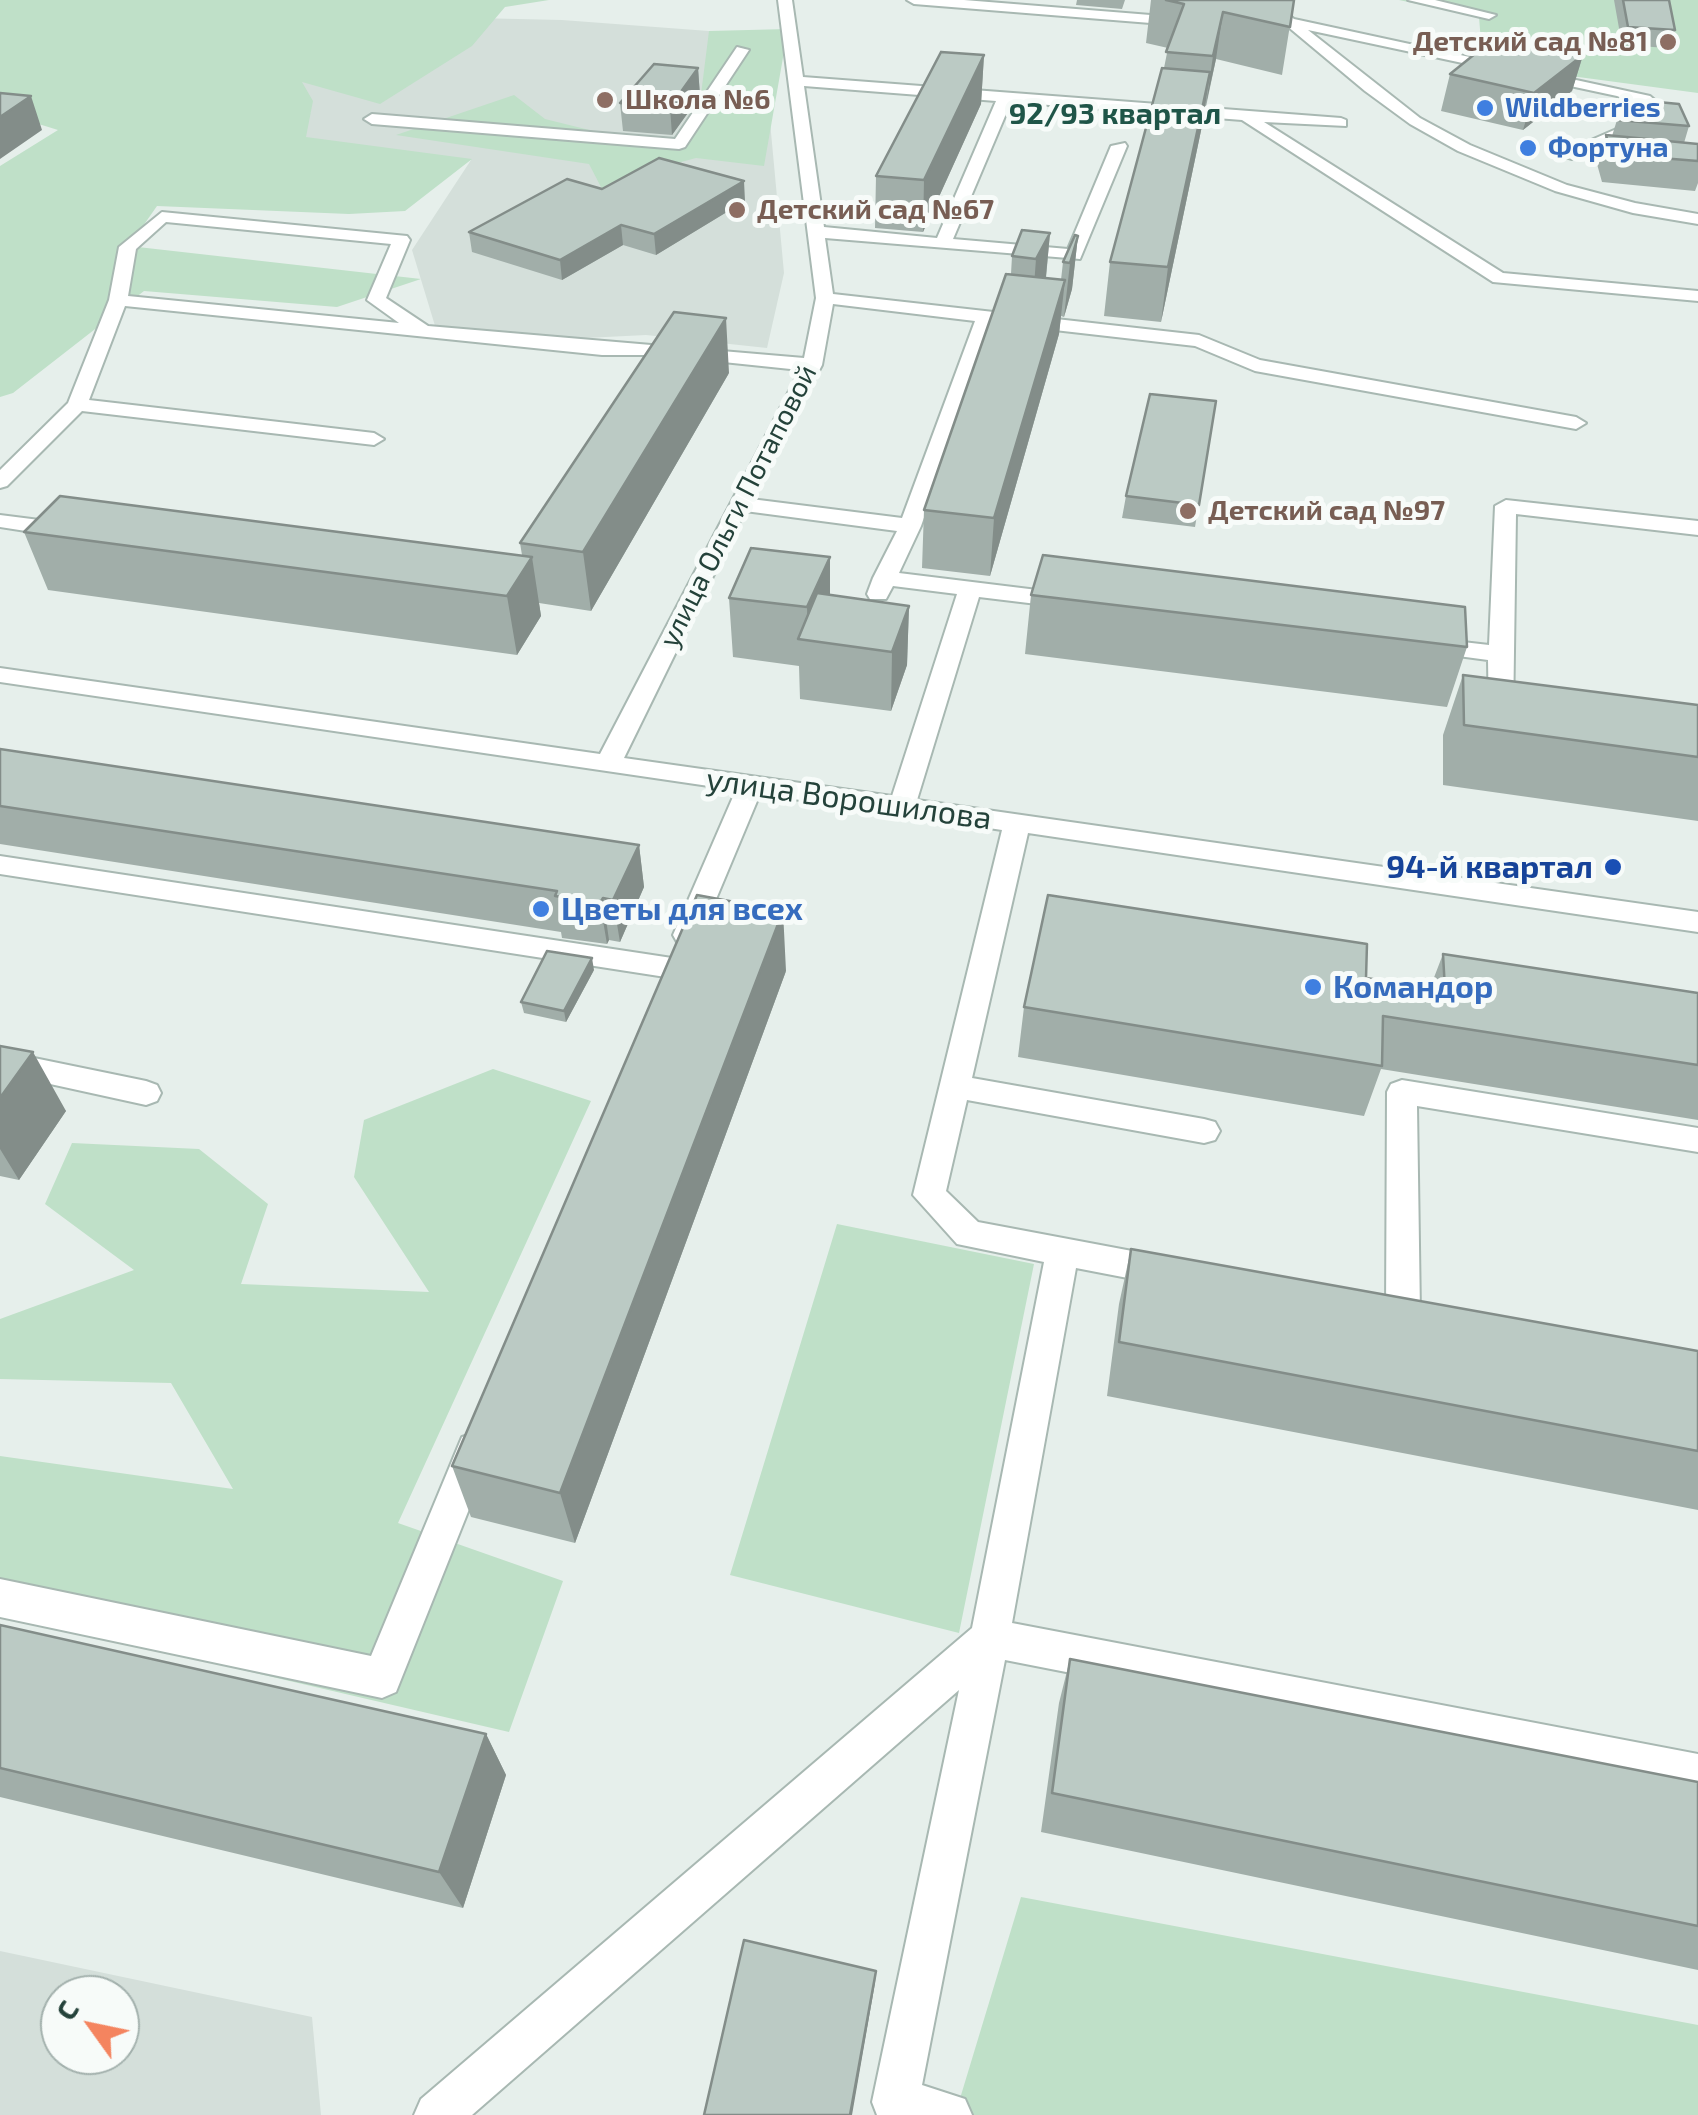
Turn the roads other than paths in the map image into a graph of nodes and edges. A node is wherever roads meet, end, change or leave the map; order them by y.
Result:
1 (785, 0) edge
2 (914, 0) edge
3 (1263, 0) edge
4 (1414, 0) edge
5 (1489, 15) dead end
6 (1163, 20) dead end
7 (1294, 23) junction
8 (742, 50) dead end
9 (796, 82) junction
10 (1006, 96) junction
11 (1246, 116) junction
12 (372, 119) dead end
13 (1341, 123) dead end
14 (1119, 146) dead end
15 (1572, 154) junction
16 (1608, 157) edge
17 (1521, 173) junction
18 (1698, 219) edge
19 (818, 232) junction
20 (944, 242) junction
21 (1698, 296) edge
22 (826, 298) junction
23 (118, 300) junction
24 (985, 318) junction
25 (424, 331) junction
26 (812, 365) junction
27 (78, 405) junction
28 (1576, 423) dead end
29 (374, 440) dead end
30 (0, 482) edge
31 (738, 504) junction
32 (0, 522) edge
33 (910, 526) junction
34 (1698, 528) edge
35 (99, 534) edge
36 (884, 578) junction
37 (970, 588) junction
38 (1088, 603) edge
39 (868, 620) edge
40 (1402, 642) edge
41 (1500, 654) junction
42 (11, 676) edge
43 (0, 702) edge
44 (1518, 722) edge
45 (608, 764) junction
46 (751, 785) junction
47 (902, 807) junction
48 (1018, 823) junction
49 (0, 865) edge
50 (1698, 922) edge
51 (672, 968) junction
52 (658, 1004) edge
53 (0, 1062) edge
54 (954, 1086) junction
55 (146, 1093) dead end
56 (1204, 1131) dead end
57 (1698, 1140) edge
58 (1062, 1252) junction
59 (1194, 1276) edge
60 (1365, 1308) edge
61 (1403, 1314) junction
62 (1440, 1322) edge
63 (486, 1423) edge
64 (0, 1598) edge
65 (990, 1638) junction
66 (1698, 1775) edge
67 (894, 2108) edge
68 (437, 2115) edge
69 (949, 2115) edge

1 - 9 street, улица Ольги Потаповой
2 - 6 street
3 - 7 street
4 - 5 street
7 - 15 street
7 - 17 street
8 - 12 street
9 - 10 street
9 - 19 street, улица Ольги Потаповой
10 - 11 street
10 - 20 street
11 - 13 street
11 - 21 street
14 - 20 street
15 - 16 street
15 - 17 street
17 - 18 street
19 - 20 street
19 - 22 street, улица Ольги Потаповой
22 - 24 street
22 - 26 street, улица Ольги Потаповой
23 - 25 street
23 - 25 street
23 - 27 street
24 - 28 street
24 - 33 street
25 - 26 street
26 - 31 street, улица Ольги Потаповой
27 - 29 street
27 - 30 street
31 - 33 street
31 - 45 street, улица Ольги Потаповой
32 - 35 street
33 - 36 street
34 - 41 street
36 - 37 street
36 - 39 street
37 - 38 street
37 - 47 street
40 - 41 street
41 - 44 street
42 - 43 street
42 - 45 street, улица Ворошилова
45 - 46 street, улица Ворошилова
46 - 47 street, улица Ворошилова
46 - 51 street
47 - 48 street, улица Ворошилова
48 - 50 street, улица Ворошилова
48 - 54 street
49 - 51 street
51 - 52 street
53 - 55 street
54 - 56 street
54 - 58 street
57 - 61 street
58 - 59 street
58 - 65 street
60 - 61 street
61 - 62 street
63 - 64 street
65 - 66 street
65 - 67 street
65 - 68 street
67 - 69 street

